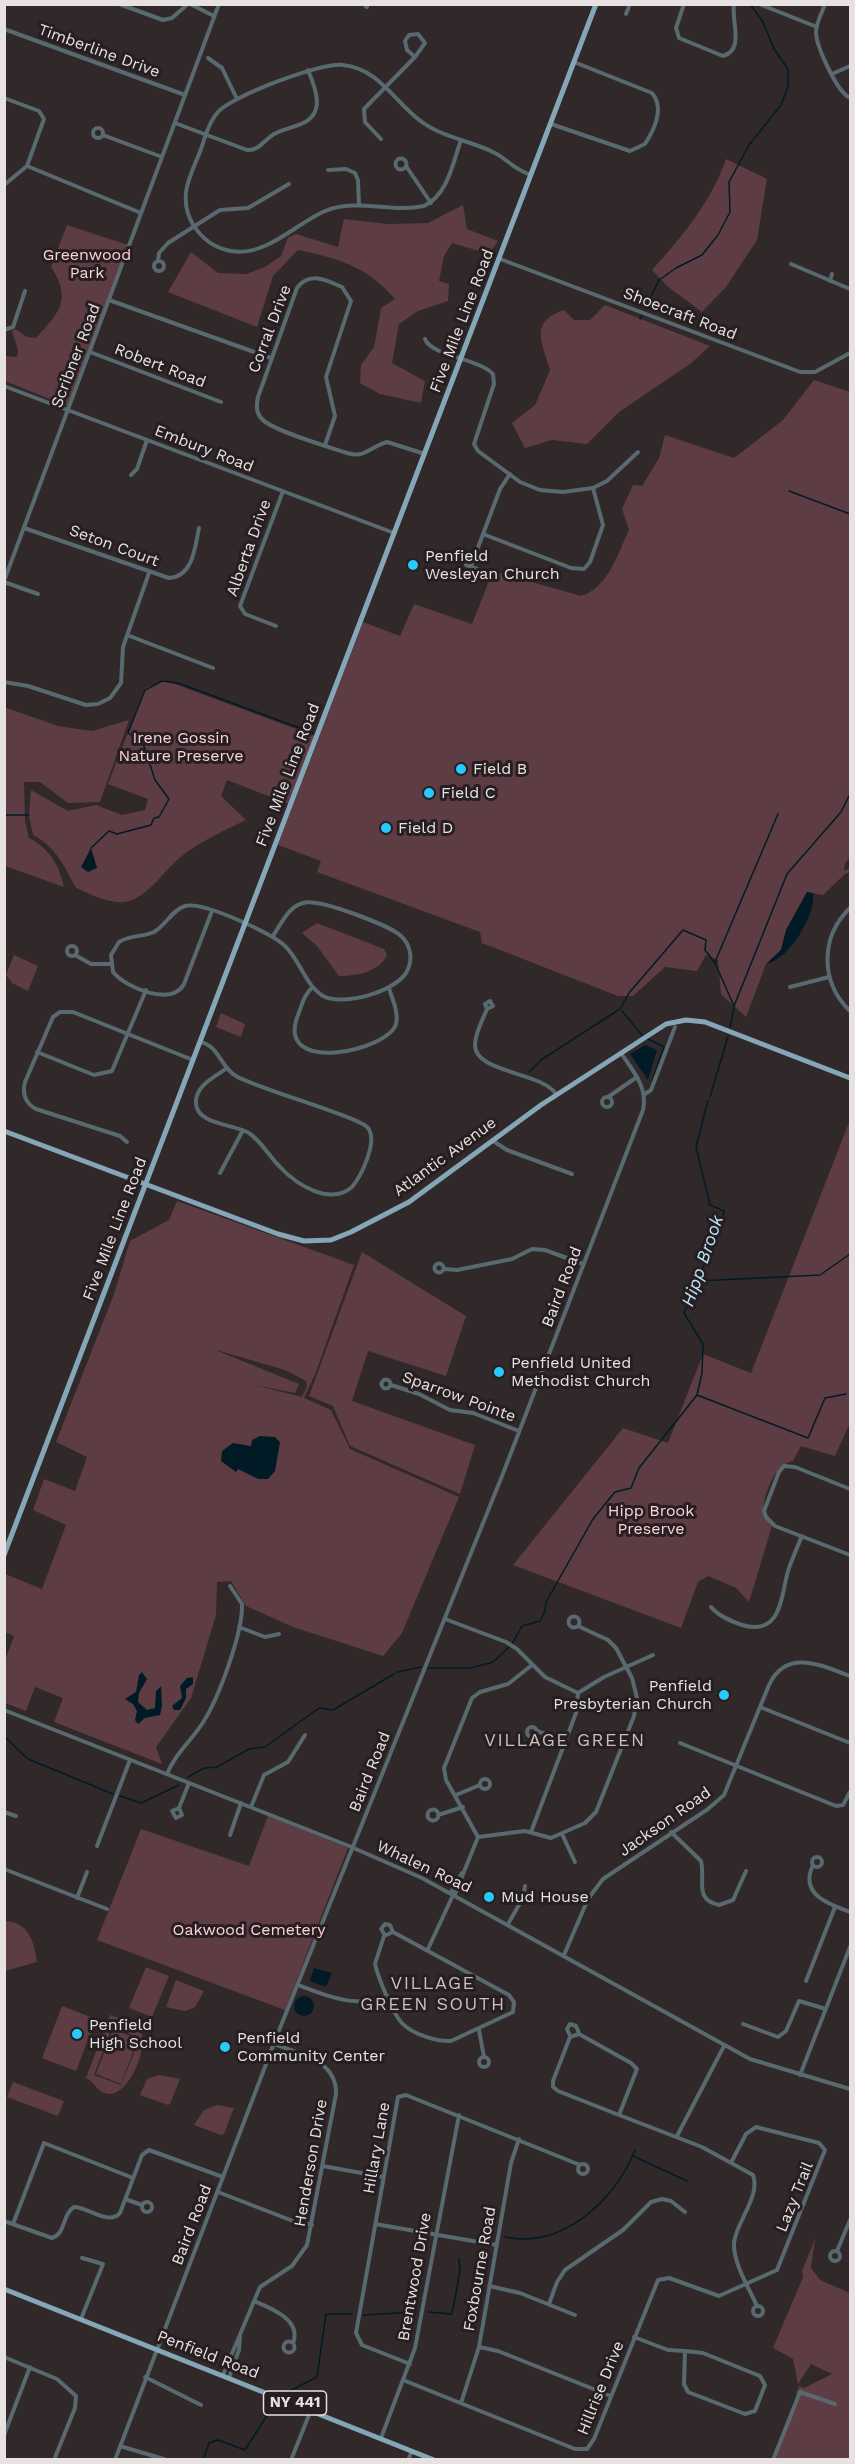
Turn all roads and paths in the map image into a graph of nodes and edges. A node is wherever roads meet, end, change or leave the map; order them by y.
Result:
1 (119, 4) edge
2 (189, 4) edge
3 (219, 4) edge
4 (596, 4) edge
5 (630, 4) edge
6 (684, 4) edge
7 (734, 4) edge
8 (759, 4) edge
9 (825, 4) edge
10 (626, 14) dead end
11 (214, 16) junction
12 (817, 27) junction
13 (4, 29) edge
14 (415, 57) junction
15 (208, 58) dead end
16 (574, 62) junction
17 (850, 66) edge
18 (308, 70) junction
19 (832, 74) junction
20 (385, 87) junction
21 (185, 95) junction
22 (4, 98) edge
23 (850, 98) edge
24 (237, 99) junction
25 (174, 123) junction
26 (551, 123) junction
27 (103, 135) dead end
28 (206, 135) junction
29 (381, 139) dead end
30 (461, 140) junction
31 (162, 157) junction
32 (27, 166) junction
33 (406, 166) dead end
34 (328, 170) dead end
35 (532, 176) junction
36 (4, 184) edge
37 (289, 184) dead end
38 (431, 203) junction
39 (359, 205) junction
40 (141, 213) junction
41 (194, 227) junction
42 (500, 259) junction
43 (158, 261) dead end
44 (791, 264) dead end
45 (832, 274) dead end
46 (830, 281) junction
47 (850, 289) edge
48 (25, 291) dead end
49 (109, 300) junction
50 (4, 330) edge
51 (425, 339) dead end
52 (90, 352) junction
53 (850, 353) edge
54 (271, 358) junction
55 (462, 358) junction
56 (4, 386) edge
57 (221, 402) dead end
58 (68, 410) junction
59 (147, 440) junction
60 (324, 445) junction
61 (638, 452) dead end
62 (425, 454) junction
63 (510, 474) junction
64 (131, 475) dead end
65 (593, 488) junction
66 (283, 491) junction
67 (24, 528) junction
68 (199, 528) dead end
69 (395, 533) junction
70 (483, 534) junction
71 (477, 569) dead end
72 (149, 573) junction
73 (4, 582) edge
74 (38, 594) dead end
75 (276, 626) dead end
76 (127, 635) junction
77 (213, 668) dead end
78 (4, 682) edge
79 (850, 908) edge
80 (212, 911) junction
81 (245, 924) junction
82 (273, 936) junction
83 (75, 955) dead end
84 (110, 964) junction
85 (829, 977) junction
86 (313, 987) junction
87 (790, 987) dead end
88 (389, 988) junction
89 (146, 990) junction
90 (487, 1009) dead end
91 (850, 1011) edge
92 (675, 1027) dead end
93 (129, 1033) junction
94 (201, 1042) junction
95 (38, 1052) junction
96 (620, 1052) junction
97 (194, 1060) junction
98 (227, 1068) junction
99 (637, 1077) junction
100 (850, 1078) edge
101 (556, 1094) junction
102 (645, 1094) junction
103 (608, 1097) dead end
104 (243, 1130) junction
105 (4, 1131) edge
106 (493, 1141) junction
107 (127, 1142) dead end
108 (220, 1173) dead end
109 (572, 1174) dead end
110 (147, 1183) junction
111 (583, 1264) junction
112 (444, 1269) dead end
113 (391, 1385) dead end
114 (519, 1431) junction
115 (850, 1489) edge
116 (802, 1536) junction
117 (4, 1555) edge
118 (850, 1555) edge
119 (230, 1586) dead end
120 (711, 1607) dead end
121 (445, 1619) junction
122 (578, 1626) dead end
123 (239, 1627) junction
124 (279, 1634) dead end
125 (652, 1655) dead end
126 (532, 1665) junction
127 (627, 1666) junction
128 (850, 1676) edge
129 (578, 1693) junction
130 (760, 1707) junction
131 (4, 1710) edge
132 (537, 1731) dead end
133 (305, 1735) dead end
134 (565, 1741) junction
135 (680, 1743) dead end
136 (850, 1743) edge
137 (130, 1760) junction
138 (736, 1766) junction
139 (167, 1774) junction
140 (189, 1782) junction
141 (480, 1785) dead end
142 (850, 1792) edge
143 (456, 1795) junction
144 (242, 1803) junction
145 (251, 1807) junction
146 (463, 1807) junction
147 (179, 1808) dead end
148 (4, 1812) edge
149 (438, 1815) dead end
150 (16, 1816) dead end
151 (531, 1832) junction
152 (671, 1832) junction
153 (562, 1834) junction
154 (230, 1835) dead end
155 (478, 1837) junction
156 (97, 1846) dead end
157 (352, 1847) junction
158 (575, 1862) dead end
159 (813, 1865) dead end
160 (4, 1869) edge
161 (87, 1872) dead end
162 (746, 1872) dead end
163 (525, 1886) dead end
164 (453, 1893) junction
165 (77, 1898) junction
166 (836, 1907) junction
167 (107, 1909) dead end
168 (850, 1912) edge
169 (508, 1924) junction
170 (393, 1932) junction
171 (385, 1935) junction
172 (850, 1947) edge
173 (428, 1949) junction
174 (564, 1955) junction
175 (849, 1955) edge
176 (806, 1981) dead end
177 (298, 1985) junction
178 (388, 1996) junction
179 (826, 2009) junction
180 (743, 2024) dead end
181 (479, 2030) junction
182 (579, 2034) junction
183 (570, 2036) junction
184 (274, 2044) junction
185 (724, 2046) junction
186 (484, 2057) dead end
187 (800, 2075) junction
188 (850, 2089) edge
189 (459, 2115) junction
190 (619, 2115) junction
191 (677, 2136) junction
192 (519, 2139) junction
193 (732, 2161) junction
194 (580, 2165) dead end
195 (323, 2166) junction
196 (223, 2177) junction
197 (383, 2177) junction
198 (133, 2178) junction
199 (218, 2192) junction
200 (125, 2199) junction
201 (142, 2205) dead end
202 (686, 2212) dead end
203 (850, 2220) edge
204 (4, 2221) edge
205 (13, 2224) junction
206 (375, 2224) junction
207 (312, 2225) junction
208 (435, 2234) junction
209 (496, 2245) junction
210 (837, 2251) dead end
211 (82, 2258) dead end
212 (747, 2284) junction
213 (687, 2285) joint
214 (489, 2286) junction
215 (4, 2289) edge
216 (254, 2301) junction
217 (549, 2304) junction
218 (757, 2306) dead end
219 (575, 2315) dead end
220 (81, 2319) junction
221 (634, 2337) junction
222 (292, 2343) dead end
223 (479, 2347) junction
224 (156, 2350) junction
225 (685, 2351) junction
226 (4, 2357) edge
227 (410, 2364) junction
228 (30, 2367) junction
229 (226, 2376) junction
230 (145, 2377) junction
231 (403, 2380) junction
232 (611, 2396) junction
233 (461, 2403) junction
234 (835, 2404) dead end
235 (201, 2405) dead end
236 (311, 2409) junction
237 (4, 2435) edge
238 (381, 2438) junction
239 (120, 2446) junction
240 (412, 2451) junction
241 (54, 2460) edge
242 (115, 2460) edge
243 (167, 2460) edge
244 (291, 2460) edge
245 (408, 2460) edge
246 (434, 2460) edge
247 (773, 2460) edge

1 - 2 street
2 - 11 street
3 - 11 street, Scribner Road
4 - 16 main road, Five Mile Line Road
5 - 10 street
6 - 7 street
8 - 12 street
9 - 12 street
11 - 21 street, Scribner Road
12 - 19 street
13 - 21 street, Timberline Drive
14 - 14 street
14 - 20 street
15 - 24 street
16 - 26 main road, Five Mile Line Road
16 - 26 street
17 - 19 street
18 - 20 street
18 - 24 street
18 - 28 street
19 - 23 street
20 - 29 street
20 - 30 street
21 - 25 street, Scribner Road
22 - 32 street
24 - 28 street
25 - 28 street
25 - 31 street, Scribner Road
26 - 35 main road, Five Mile Line Road
27 - 31 street
28 - 41 street
30 - 35 street
30 - 38 street
31 - 40 street, Scribner Road
32 - 36 street
32 - 40 street
33 - 38 street
34 - 39 street
35 - 42 main road, Five Mile Line Road
37 - 41 street
38 - 39 street
39 - 41 street
40 - 49 street, Scribner Road
41 - 43 street
42 - 53 street, Shoecraft Road
42 - 55 main road, Five Mile Line Road
44 - 46 street
45 - 46 street
46 - 47 street
48 - 50 street
49 - 52 street, Scribner Road
49 - 54 street
51 - 55 street
52 - 57 street, Robert Road
52 - 58 street, Scribner Road
54 - 60 street, Corral Drive
54 - 60 street, Corral Drive
55 - 62 main road, Five Mile Line Road
55 - 63 street
56 - 58 street, Embury Road
58 - 59 street, Embury Road
58 - 67 street, Scribner Road
59 - 64 street
59 - 66 street, Embury Road
60 - 62 street, Corral Drive
61 - 65 street
62 - 69 main road, Five Mile Line Road
63 - 65 street
63 - 70 street
65 - 70 street
66 - 69 street, Embury Road
66 - 75 street, Alberta Drive
67 - 72 street, Seton Court
67 - 73 street, Scribner Road
68 - 72 street, Seton Court
69 - 81 main road, Five Mile Line Road
70 - 71 street
72 - 76 street
73 - 74 street
76 - 77 street
76 - 78 street
79 - 85 street
80 - 81 street
80 - 84 street
80 - 89 street
81 - 82 street
81 - 94 main road, Five Mile Line Road
82 - 86 street
82 - 88 street
83 - 84 street
84 - 89 street
85 - 87 street
85 - 91 street
86 - 88 street
86 - 88 street
89 - 93 street
90 - 101 street
92 - 102 street, Baird Road
93 - 95 street
93 - 95 street
93 - 97 street
94 - 97 main road, Five Mile Line Road
94 - 98 street
95 - 107 street
96 - 99 street
96 - 100 main road, Atlantic Avenue
96 - 101 main road, Atlantic Avenue
97 - 110 main road, Five Mile Line Road
98 - 104 street
98 - 104 street
99 - 102 street
99 - 103 street
101 - 106 main road, Atlantic Avenue
102 - 111 street, Baird Road
104 - 108 street
105 - 110 main road, Atlantic Avenue
106 - 109 street
106 - 110 main road, Atlantic Avenue
110 - 117 main road, Five Mile Line Road
111 - 112 street
111 - 114 street, Baird Road
113 - 114 street, Sparrow Pointe
114 - 121 street, Baird Road
115 - 116 street
116 - 118 street
116 - 120 street
119 - 123 street
121 - 126 street
121 - 157 street, Baird Road
122 - 127 street
123 - 124 street
123 - 139 street
125 - 127 street
126 - 129 street
126 - 143 street
127 - 129 street
127 - 153 street
128 - 130 street, Jackson Road
129 - 134 street
130 - 136 street
130 - 138 street, Jackson Road
131 - 137 street, Whalen Road
132 - 134 street
133 - 145 street
134 - 151 street
135 - 138 street
137 - 139 street, Whalen Road
137 - 156 street
138 - 142 street
138 - 152 street, Jackson Road
139 - 140 street, Whalen Road
140 - 144 street, Whalen Road
140 - 147 street
141 - 143 street
143 - 146 street
144 - 145 street, Whalen Road
144 - 154 street
145 - 157 street, Whalen Road
146 - 149 street
146 - 155 street
148 - 150 street
151 - 153 street
151 - 155 street
152 - 162 street
152 - 174 street, Jackson Road
153 - 158 street
155 - 164 street
157 - 164 street, Whalen Road
157 - 177 street, Baird Road
159 - 166 street
160 - 165 street
161 - 165 street
163 - 169 street
164 - 169 street, Whalen Road
164 - 173 street
165 - 167 street
166 - 168 street
166 - 176 street
169 - 174 street, Whalen Road
170 - 171 street
170 - 171 street
170 - 173 street
171 - 178 street
172 - 175 street
173 - 181 street
174 - 185 street, Whalen Road
175 - 179 street
177 - 178 street
177 - 184 street, Baird Road
178 - 181 street
179 - 180 street
179 - 187 street
181 - 186 street
182 - 183 street
182 - 183 street
182 - 190 street
183 - 190 street
184 - 195 street, Henderson Drive
184 - 196 street, Baird Road
185 - 187 street, Whalen Road
185 - 191 street
187 - 188 street, Whalen Road
189 - 192 street, Hillary Lane
189 - 197 street, Hillary Lane
189 - 208 street, Brentwood Drive
190 - 191 street
191 - 193 street
192 - 194 street, Hillary Lane
192 - 209 street, Foxbourne Road
193 - 212 street
193 - 212 street, Lazy Trail
195 - 197 street
195 - 207 street, Henderson Drive
196 - 198 street
196 - 199 street, Baird Road
197 - 206 street, Hillary Lane
198 - 200 street
198 - 205 street
199 - 207 street
199 - 224 street, Baird Road
200 - 201 street
200 - 205 street
202 - 217 street
203 - 210 street
204 - 205 street
206 - 208 street
206 - 227 street, Hillary Lane
207 - 216 street, Henderson Drive
208 - 209 street
208 - 227 street, Brentwood Drive
209 - 214 street, Foxbourne Road
211 - 220 street
212 - 213 street, Lazy Trail
212 - 218 street
213 - 221 street, Hillrise Drive
214 - 217 street
214 - 223 street, Foxbourne Road
215 - 220 main road, Penfield Road / NY 441
216 - 222 street
216 - 229 street, Henderson Drive
217 - 219 street
220 - 224 main road, Penfield Road / NY 441
221 - 225 street
221 - 232 street, Hillrise Drive
223 - 232 street
223 - 233 street, Foxbourne Road
224 - 229 main road, Penfield Road / NY 441
224 - 230 street, Baird Road
225 - 225 street
226 - 228 street
227 - 231 street, Brentwood Drive
228 - 237 street
228 - 241 street
229 - 236 main road, Penfield Road / NY 441
230 - 235 street
230 - 239 street, Baird Road
231 - 233 street, Hillrise Drive
231 - 238 street, Brentwood Drive
232 - 233 street, Hillrise Drive
234 - 247 street
236 - 238 main road, Penfield Road / NY 441
236 - 244 street
238 - 240 main road, Penfield Road / NY 441
239 - 242 street, Baird Road
239 - 243 street
240 - 245 street
240 - 246 main road, Penfield Road / NY 441

